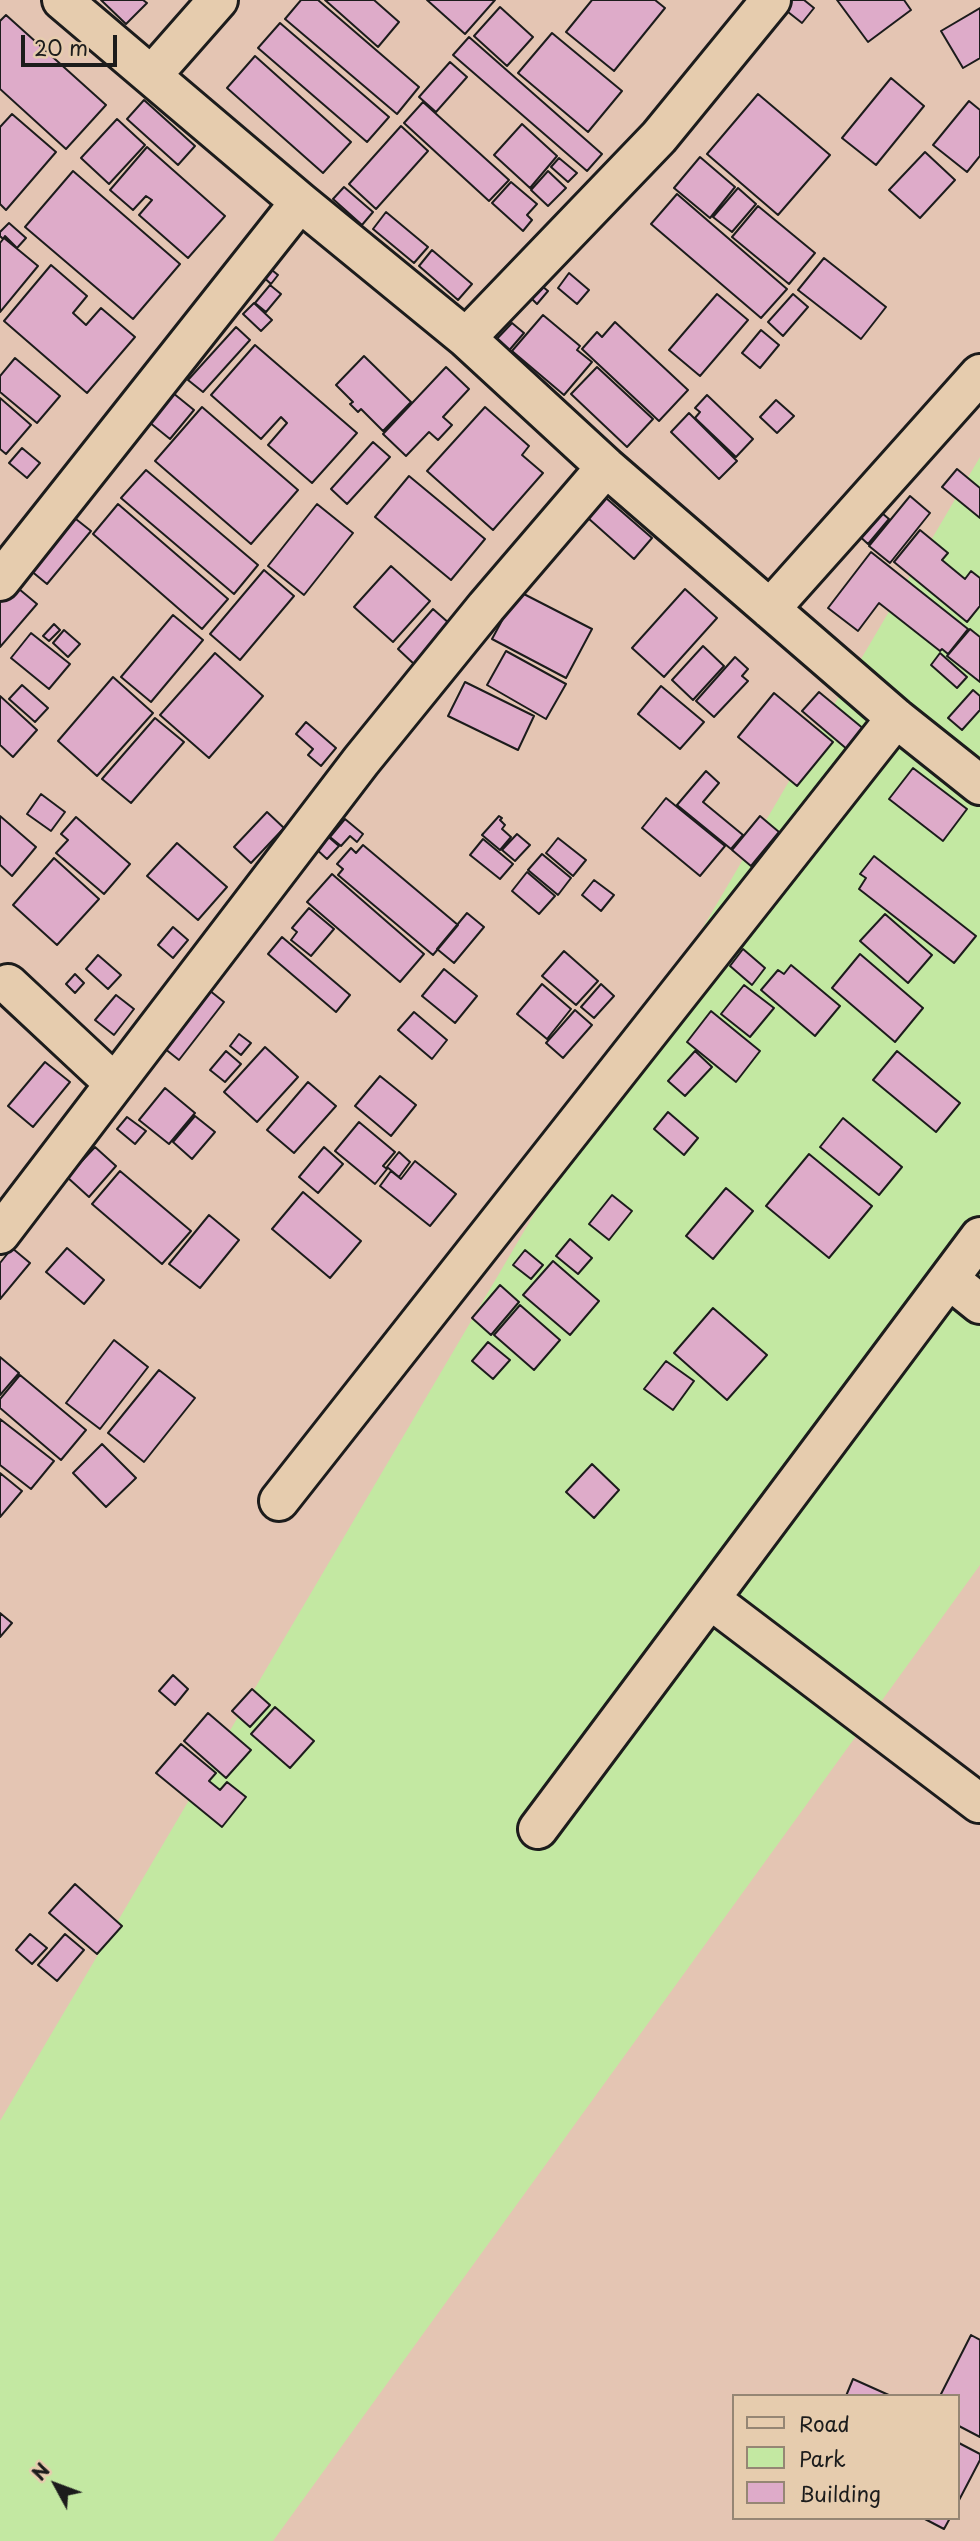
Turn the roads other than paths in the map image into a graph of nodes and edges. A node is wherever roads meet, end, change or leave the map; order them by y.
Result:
1 (62, 0) edge
2 (218, 0) edge
3 (771, 0) edge
4 (152, 75) junction
5 (300, 202) junction
6 (467, 338) junction
7 (980, 374) edge
8 (606, 467) junction
9 (0, 581) edge
10 (770, 609) junction
11 (896, 718) junction
12 (980, 785) edge
13 (8, 984) dead end
14 (114, 1083) junction
15 (0, 1234) edge
16 (980, 1237) edge
17 (949, 1279) junction
18 (980, 1304) edge
19 (278, 1501) dead end
20 (709, 1599) junction
21 (979, 1803) edge
22 (538, 1829) dead end

1 - 4 street
2 - 4 street
3 - 6 street
4 - 5 street
5 - 6 street
5 - 9 street
6 - 8 street
7 - 10 street
8 - 10 street
8 - 14 street
10 - 11 street
11 - 12 street
11 - 19 street
13 - 14 street
14 - 15 street
16 - 17 street
17 - 18 street
17 - 20 street
20 - 21 street
20 - 22 street

